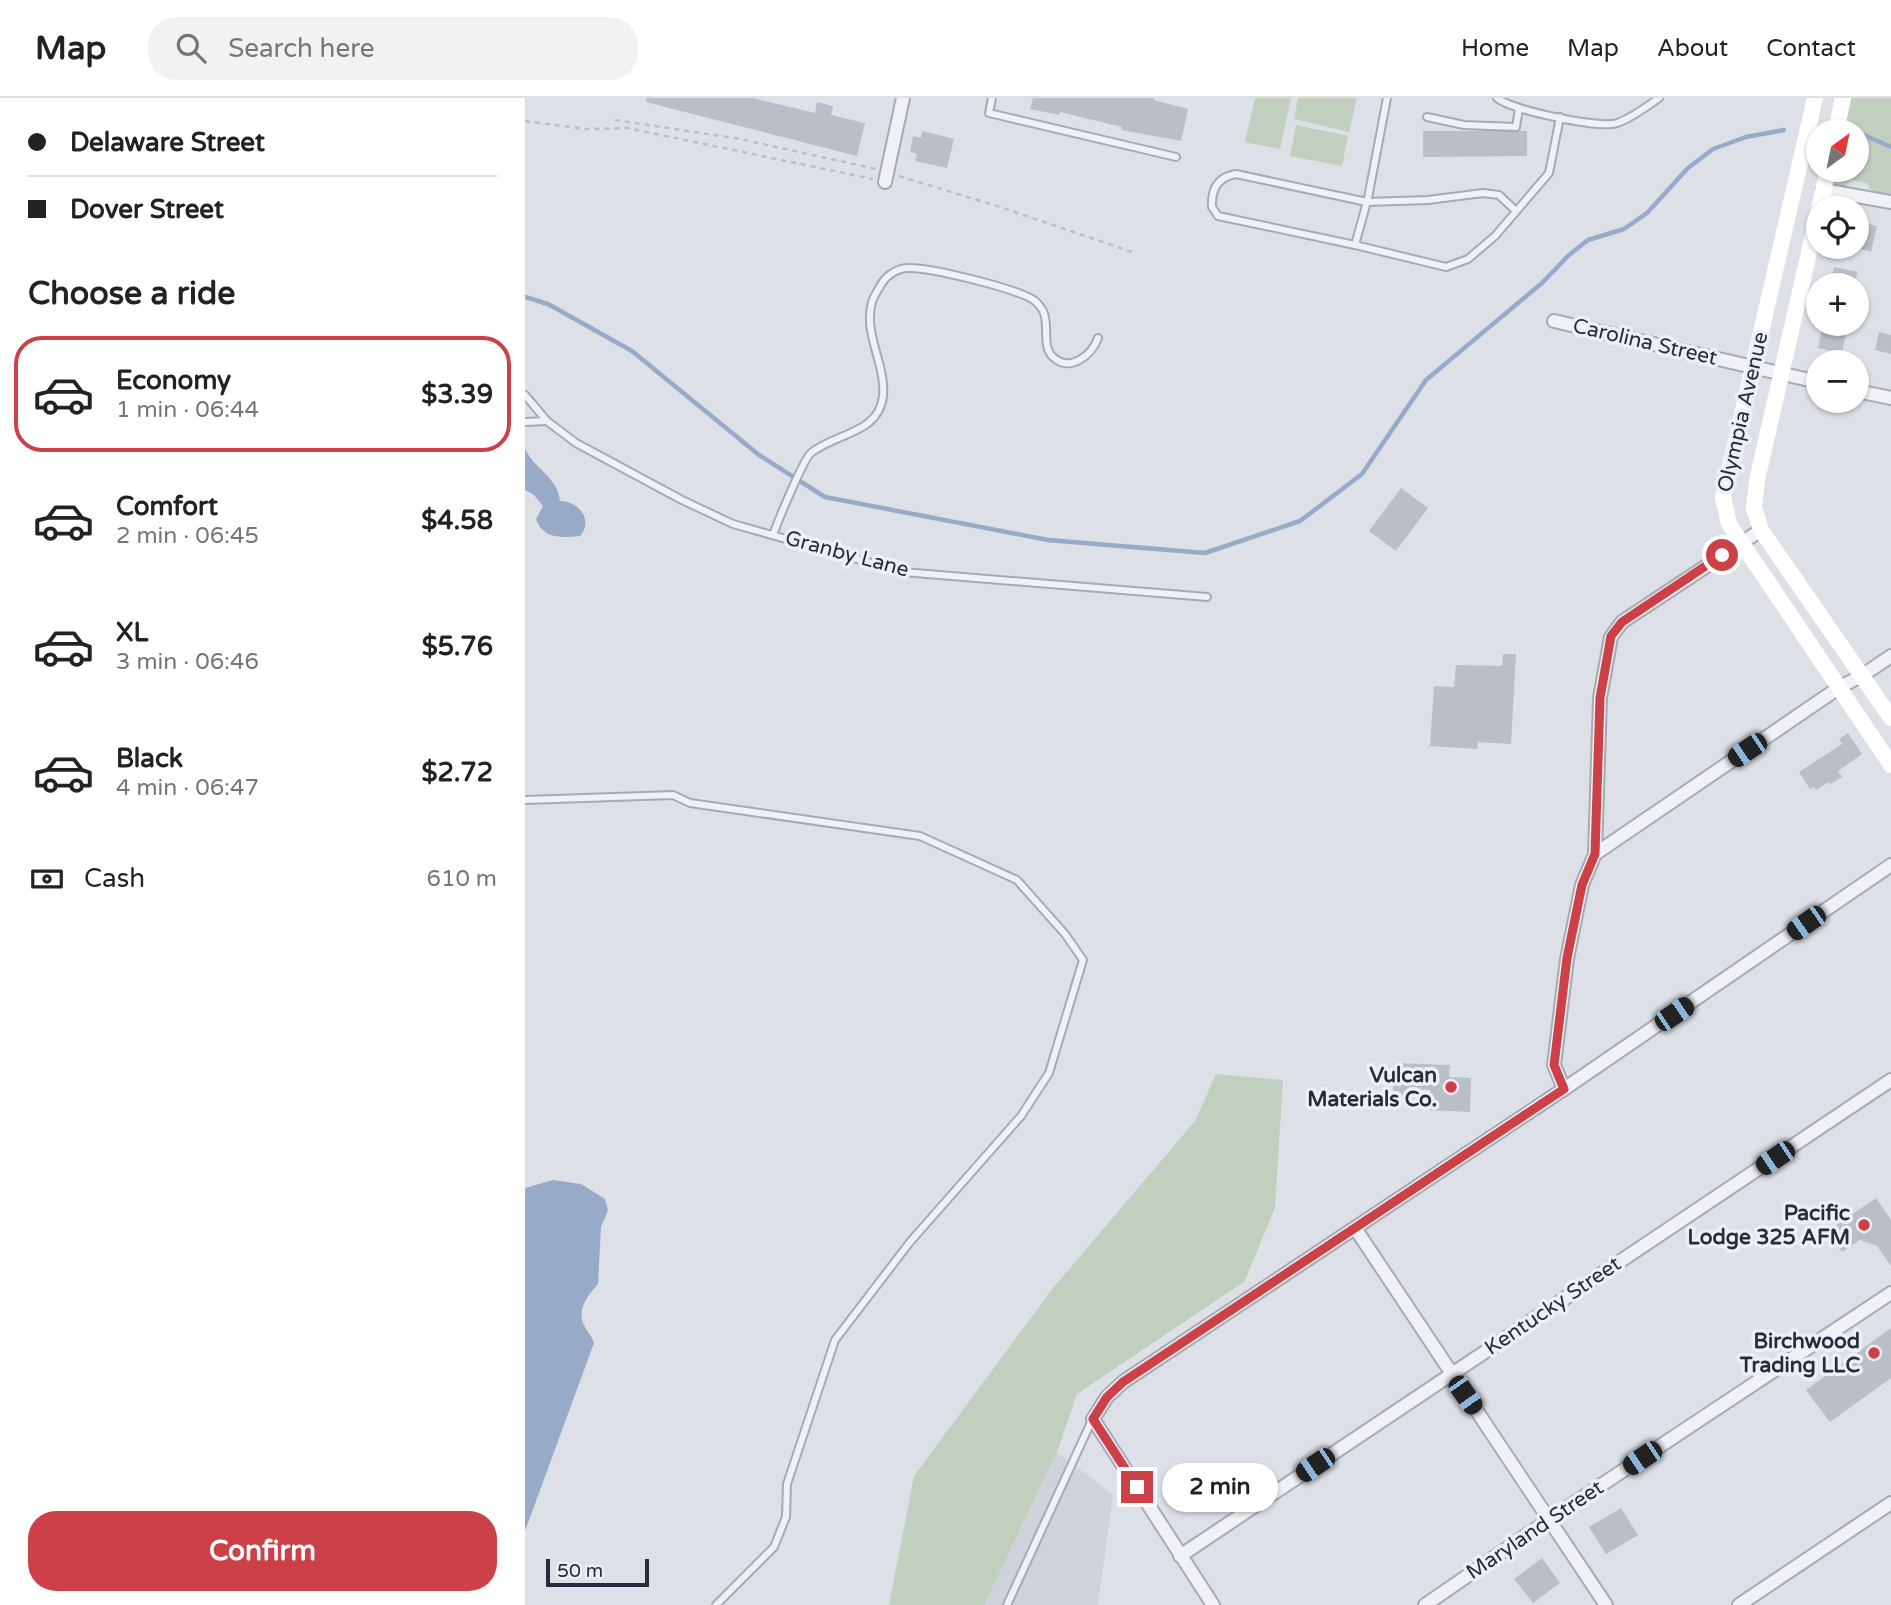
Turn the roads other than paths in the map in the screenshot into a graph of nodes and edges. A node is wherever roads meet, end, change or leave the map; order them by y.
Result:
1 (903, 98) edge
2 (992, 98) edge
3 (1387, 98) edge
4 (1659, 98) edge
5 (1815, 98) edge
6 (1843, 98) edge
7 (1501, 100) edge
8 (1519, 109) junction
9 (1427, 117) dead end
10 (1560, 117) junction
11 (1839, 119) edge
12 (1177, 157) dead end
13 (885, 182) road end
14 (1825, 182) edge
15 (1823, 190) junction
16 (1822, 196) edge
17 (1367, 202) junction
18 (1891, 202) edge
19 (1516, 211) junction
20 (1355, 245) junction
21 (1808, 259) edge
22 (1554, 321) dead end
23 (1098, 338) dead end
24 (1753, 368) junction
25 (1781, 374) junction
26 (1806, 379) edge
27 (1869, 393) edge
28 (525, 396) edge
29 (1891, 398) edge
30 (547, 421) junction
31 (525, 422) edge
32 (1761, 530) junction
33 (773, 535) junction
34 (1742, 542) junction
35 (1207, 597) dead end
36 (1891, 656) edge
37 (1863, 675) junction
38 (1840, 687) junction
39 (1891, 718) edge
40 (1891, 765) edge
41 (525, 800) edge
42 (1595, 854) junction
43 (1891, 865) edge
44 (1891, 1080) edge
45 (1564, 1089) junction
46 (1355, 1228) junction
47 (1891, 1293) edge
48 (1451, 1375) junction
49 (1093, 1419) junction
50 (1891, 1503) edge
51 (1550, 1519) junction
52 (1180, 1556) junction
53 (716, 1605) edge
54 (1007, 1605) edge
55 (1213, 1605) edge
56 (1425, 1605) edge
57 (1607, 1605) edge
58 (1739, 1605) edge

1 - 13 street
2 - 12 lane
3 - 17 lane
4 - 10 lane
5 - 24 main road, Olympia Avenue
6 - 11 main road
7 - 8 lane
8 - 9 lane
8 - 10 lane
10 - 19 lane
14 - 15 main road, Olympia Avenue
15 - 16 main road, Olympia Avenue
15 - 18 street
17 - 19 lane
17 - 20 lane
17 - 20 lane
19 - 20 lane
21 - 25 main road, Olympia Avenue
22 - 24 street, Carolina Street
23 - 33 lane
24 - 25 street, Carolina Street
24 - 34 main road, Olympia Avenue
25 - 26 street, Carolina Street
25 - 32 main road, Olympia Avenue
27 - 29 street
28 - 30 lane, Granby Lane
30 - 31 lane
30 - 33 lane, Granby Lane
32 - 34 street
32 - 37 main road, Olympia Avenue
33 - 35 lane, Granby Lane
34 - 38 main road, Olympia Avenue
34 - 42 street
36 - 37 street
37 - 38 street
37 - 39 main road, Olympia Avenue
38 - 40 main road, Olympia Avenue
38 - 42 street
41 - 53 lane
42 - 45 street
43 - 45 street
44 - 48 street, Kentucky Street
45 - 46 street
46 - 48 street
46 - 49 street
47 - 51 street, Maryland Street
48 - 51 street
48 - 52 street, Kentucky Street
49 - 52 street
49 - 54 lane
50 - 58 street
51 - 56 street, Maryland Street
51 - 57 street
52 - 55 street

